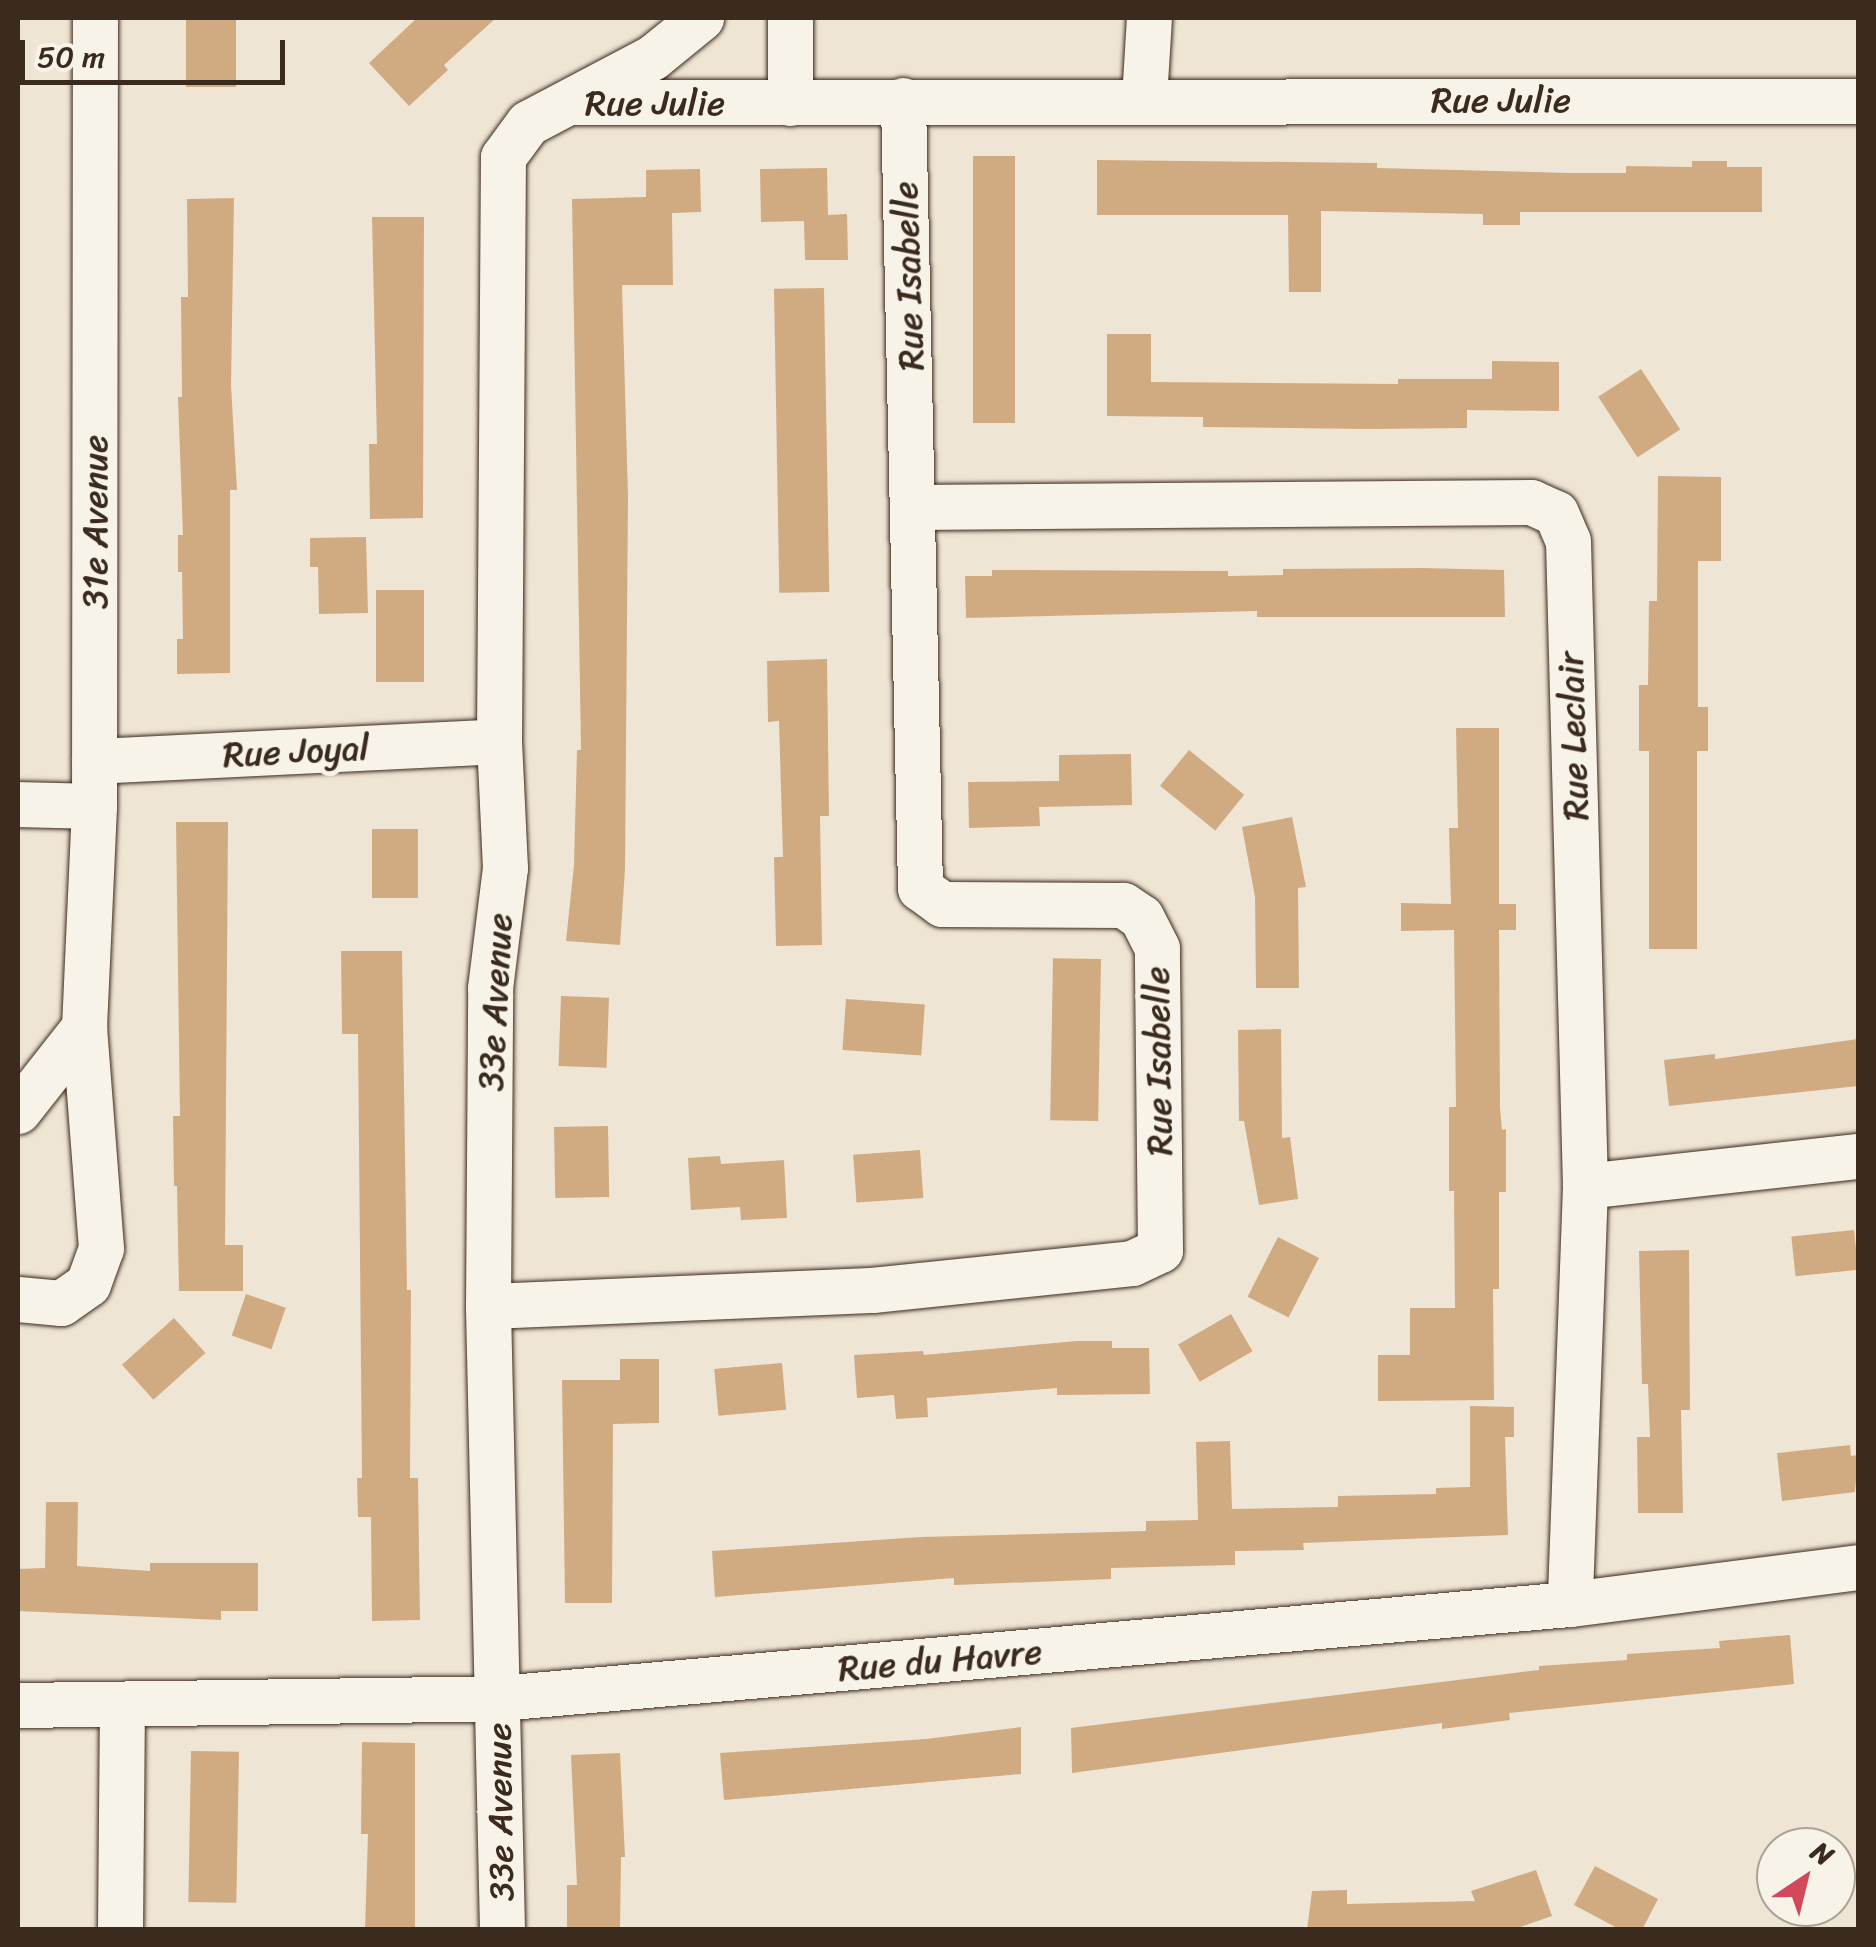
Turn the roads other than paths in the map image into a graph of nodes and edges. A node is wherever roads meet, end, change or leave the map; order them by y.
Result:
1 (95, 18) edge
2 (700, 18) edge
3 (790, 18) edge
4 (1148, 18) edge
5 (1144, 99) junction
6 (902, 100) junction
7 (1858, 101) edge
8 (562, 102) junction
9 (790, 104) junction
10 (915, 507) junction
11 (499, 741) junction
12 (94, 761) junction
13 (18, 804) edge
14 (94, 806) junction
15 (84, 1027) junction
16 (18, 1112) edge
17 (1858, 1156) edge
18 (1585, 1186) junction
19 (18, 1299) edge
20 (488, 1306) junction
21 (1858, 1567) edge
22 (1570, 1604) junction
23 (498, 1698) junction
24 (18, 1706) edge
25 (122, 1706) junction
26 (120, 1930) edge
27 (502, 1930) edge

1 - 12 street, 31e Avenue
2 - 8 street, Rue Julie
3 - 9 street
4 - 5 street
5 - 6 street, Rue Julie
5 - 7 street, Rue Julie
6 - 9 street, Rue Julie
6 - 10 street, Rue Isabelle
8 - 9 street, Rue Julie
8 - 11 street, 33e Avenue
10 - 18 street, Rue Leclair
10 - 20 street, Rue Isabelle
11 - 12 street, Rue Joyal
11 - 20 street, 33e Avenue
12 - 14 street, 31e Avenue
13 - 14 street
14 - 15 street, 31e Avenue
15 - 16 street
15 - 19 street, 31e Avenue
17 - 18 street
18 - 22 street, Rue Leclair
20 - 23 street, 33e Avenue
21 - 22 street, Rue du Havre
22 - 23 street, Rue du Havre
23 - 25 street, Rue du Havre
23 - 27 street, 33e Avenue
24 - 25 street, Rue du Havre
25 - 26 street

